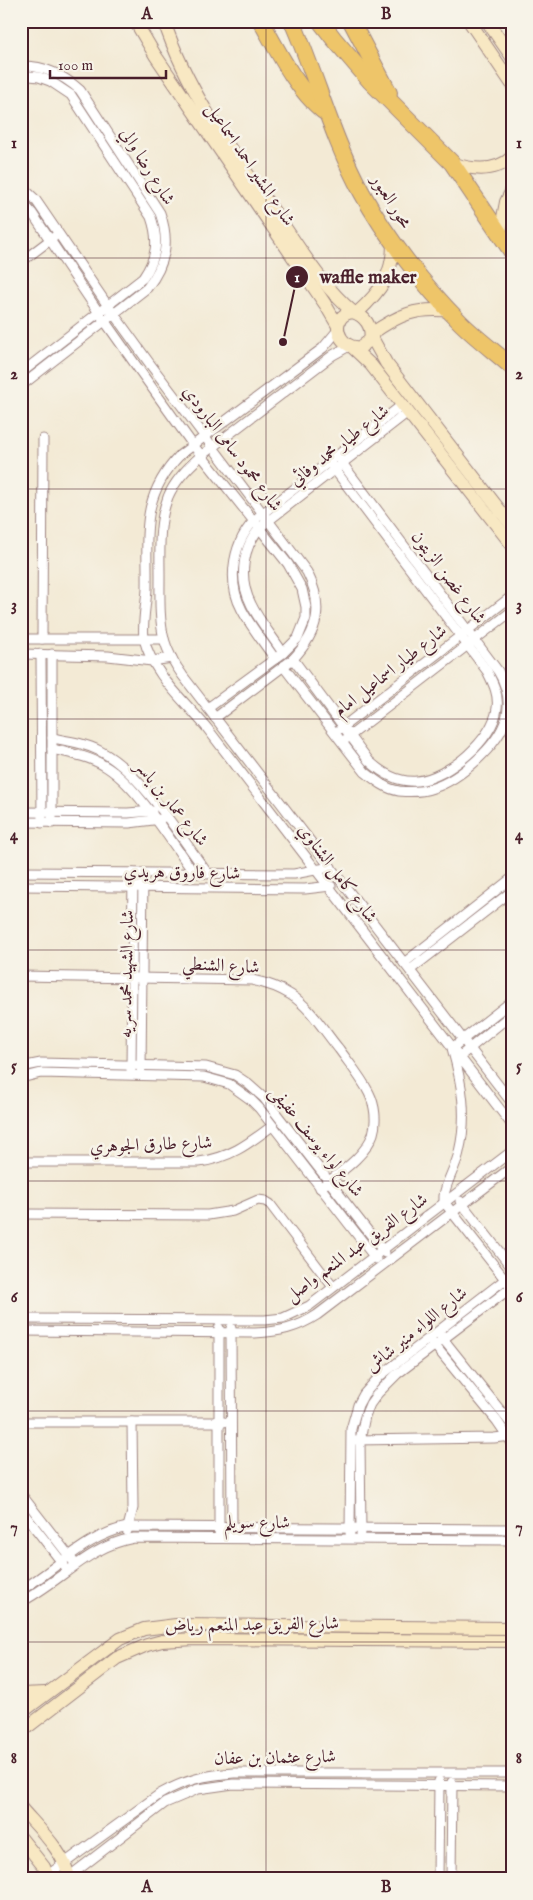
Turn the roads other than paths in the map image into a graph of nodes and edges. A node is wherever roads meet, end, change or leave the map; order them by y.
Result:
1 (135, 21) edge
2 (164, 21) edge
3 (261, 21) edge
4 (292, 21) edge
5 (320, 21) edge
6 (351, 21) edge
7 (469, 21) edge
8 (487, 21) edge
9 (512, 57) edge
10 (21, 66) edge
11 (21, 75) edge
12 (512, 84) edge
13 (395, 104) junction
14 (326, 113) junction
15 (112, 137) junction
16 (103, 143) junction
17 (512, 157) edge
18 (231, 158) junction
19 (452, 163) junction
20 (21, 186) edge
21 (512, 190) edge
22 (21, 201) edge
23 (500, 233) junction
24 (58, 234) junction
25 (50, 240) junction
26 (393, 240) junction
27 (512, 252) edge
28 (300, 258) junction
29 (21, 262) edge
30 (108, 306) junction
31 (450, 311) junction
32 (99, 313) junction
33 (355, 313) junction
34 (114, 315) junction
35 (105, 322) junction
36 (338, 328) junction
37 (371, 335) junction
38 (351, 347) junction
39 (150, 364) junction
40 (512, 367) edge
41 (140, 371) junction
42 (21, 373) edge
43 (21, 386) edge
44 (405, 408) junction
45 (204, 437) junction
46 (44, 439) dead end
47 (193, 445) junction
48 (212, 448) junction
49 (202, 456) junction
50 (339, 459) junction
51 (331, 465) junction
52 (262, 513) junction
53 (268, 521) junction
54 (256, 524) junction
55 (512, 526) edge
56 (512, 545) edge
57 (246, 592) junction
58 (236, 596) junction
59 (512, 596) edge
60 (512, 610) edge
61 (465, 633) junction
62 (21, 639) edge
63 (42, 639) junction
64 (144, 639) junction
65 (164, 639) junction
66 (472, 642) junction
67 (284, 653) junction
68 (21, 654) edge
69 (41, 654) junction
70 (52, 654) junction
71 (172, 658) junction
72 (275, 659) junction
73 (293, 659) junction
74 (152, 661) junction
75 (283, 666) junction
76 (208, 708) junction
77 (215, 718) junction
78 (343, 726) junction
79 (335, 733) junction
80 (350, 736) junction
81 (52, 738) junction
82 (342, 742) junction
83 (479, 744) junction
84 (52, 749) junction
85 (486, 751) junction
86 (160, 809) junction
87 (21, 812) edge
88 (42, 812) junction
89 (52, 812) junction
90 (149, 812) junction
91 (166, 818) junction
92 (156, 821) junction
93 (21, 822) edge
94 (42, 823) junction
95 (52, 823) junction
96 (331, 867) junction
97 (316, 871) junction
98 (21, 872) edge
99 (133, 873) junction
100 (143, 873) junction
101 (194, 874) junction
102 (208, 874) junction
103 (512, 878) edge
104 (342, 882) junction
105 (21, 886) edge
106 (133, 887) junction
107 (328, 887) junction
108 (143, 888) junction
109 (512, 891) edge
110 (404, 962) junction
111 (410, 970) junction
112 (21, 976) edge
113 (132, 978) junction
114 (142, 978) junction
115 (512, 1001) edge
116 (512, 1014) edge
117 (463, 1039) junction
118 (452, 1048) junction
119 (470, 1048) junction
120 (459, 1057) junction
121 (131, 1064) junction
122 (141, 1064) junction
123 (21, 1067) edge
124 (131, 1074) junction
125 (141, 1075) junction
126 (21, 1078) edge
127 (512, 1103) edge
128 (512, 1125) edge
129 (272, 1126) junction
130 (512, 1151) edge
131 (21, 1162) edge
132 (512, 1167) edge
133 (328, 1181) junction
134 (320, 1188) junction
135 (455, 1194) junction
136 (444, 1202) junction
137 (462, 1204) junction
138 (452, 1212) junction
139 (21, 1214) edge
140 (382, 1250) junction
141 (374, 1256) junction
142 (390, 1259) junction
143 (381, 1266) junction
144 (512, 1268) edge
145 (508, 1276) edge
146 (512, 1287) edge
147 (333, 1288) junction
148 (21, 1319) edge
149 (219, 1320) junction
150 (231, 1320) junction
151 (21, 1331) edge
152 (219, 1332) junction
153 (231, 1332) junction
154 (440, 1335) junction
155 (432, 1342) junction
156 (21, 1422) edge
157 (132, 1422) junction
158 (219, 1422) junction
159 (232, 1422) junction
160 (512, 1425) edge
161 (510, 1438) edge
162 (351, 1440) junction
163 (360, 1440) junction
164 (21, 1494) edge
165 (21, 1510) edge
166 (128, 1527) junction
167 (219, 1527) junction
168 (232, 1527) junction
169 (350, 1528) junction
170 (361, 1528) junction
171 (512, 1529) edge
172 (219, 1538) junction
173 (232, 1538) junction
174 (350, 1539) junction
175 (361, 1539) junction
176 (122, 1540) junction
177 (512, 1540) edge
178 (70, 1556) junction
179 (62, 1562) junction
180 (77, 1565) junction
181 (69, 1571) junction
182 (21, 1590) edge
183 (21, 1602) edge
184 (512, 1628) edge
185 (512, 1641) edge
186 (21, 1694) edge
187 (46, 1694) junction
188 (21, 1713) edge
189 (21, 1732) edge
190 (439, 1773) junction
191 (452, 1773) junction
192 (512, 1773) edge
193 (439, 1786) junction
194 (452, 1786) junction
195 (512, 1786) edge
196 (21, 1808) edge
197 (21, 1838) edge
198 (65, 1863) junction
199 (48, 1877) edge
200 (68, 1878) edge
201 (438, 1879) edge
202 (451, 1879) edge

1 - 18 street, شارع المشير احمد اسماعيل
2 - 18 street, شارع المشير احمد اسماعيل
3 - 14 highway
4 - 14 highway, محور العبور
5 - 13 highway
6 - 13 highway
7 - 12 street
8 - 9 street
10 - 15 street, شارع رضا والي
11 - 16 street, شارع رضا والي
13 - 19 highway
14 - 26 highway, محور العبور
15 - 16 street
15 - 34 street, شارع رضا والي
16 - 30 street, شارع رضا والي
17 - 19 street
18 - 28 street, شارع المشير احمد اسماعيل
19 - 23 highway
20 - 24 street, شارع محمود سامى البارودي
21 - 23 street
22 - 25 street, شارع محمود سامى البارودي
23 - 27 highway
24 - 25 street
24 - 30 street, شارع محمود سامى البارودي
25 - 29 street
25 - 32 street, شارع محمود سامى البارودي
26 - 31 highway, محور العبور
26 - 33 street
28 - 33 street, شارع المشير احمد اسماعيل
28 - 36 street, شارع المشير احمد اسماعيل
30 - 32 street, شارع رضا والي
30 - 34 street, شارع محمود سامى البارودي
31 - 37 street
31 - 40 highway, محور العبور
32 - 35 street, شارع محمود سامى البارودي
32 - 42 street, شارع رضا والي
33 - 36 street
33 - 37 street
34 - 35 street, شارع رضا والي
34 - 39 street, شارع محمود سامى البارودي
35 - 41 street, شارع محمود سامى البارودي
35 - 43 street, شارع رضا والي
36 - 38 street
36 - 45 street
37 - 38 street
37 - 55 street
38 - 44 street
38 - 48 street, شارع كامل الشناوي
39 - 41 street
39 - 45 street, شارع محمود سامى البارودي
41 - 47 street, شارع محمود سامى البارودي
44 - 50 street, شارع طيار محمد وفائي
44 - 56 street
45 - 47 street
45 - 48 street, شارع محمود سامى البارودي
46 - 63 street
47 - 49 street, شارع محمود سامى البارودي
47 - 64 street
48 - 49 street, شارع كامل الشناوي
48 - 52 street, شارع محمود سامى البارودي
49 - 54 street, شارع محمود سامى البارودي
49 - 65 street, شارع كامل الشناوي
50 - 51 street, شارع طيار محمد وفائي
50 - 61 street, شارع غصن الزيتون
51 - 52 street, شارع طيار محمد وفائي
51 - 53 street, شارع طيار محمد وفائي
51 - 61 street, شارع غصن الزيتون
52 - 53 street, شارع محمود سامى البارودي
52 - 54 street, شارع طيار محمد وفائي
53 - 54 street, شارع طيار محمد وفائي
53 - 73 street, شارع محمود سامى البارودي
54 - 57 street, شارع طيار محمد وفائي
54 - 58 street, شارع طيار محمد وفائي
54 - 67 street, شارع محمود سامى البارودي
57 - 58 street
57 - 67 street, شارع طيار محمد وفائي
58 - 72 street, شارع طيار محمد وفائي
59 - 61 street, شارع طيار اسماعيل امام
60 - 66 street, شارع طيار اسماعيل امام
61 - 66 street, شارع غصن الزيتون
61 - 78 street, شارع طيار اسماعيل امام
62 - 63 street
63 - 64 street
64 - 65 street
64 - 74 street, شارع كامل الشناوي
65 - 71 street, شارع كامل الشناوي
66 - 80 street, شارع طيار اسماعيل امام
66 - 83 street, شارع غصن الزيتون
66 - 85 street, شارع غصن الزيتون
67 - 72 street, شارع محمود سامى البارودي
68 - 69 street
69 - 70 street
69 - 88 street
70 - 74 street
70 - 81 street
71 - 74 street
71 - 76 street, شارع كامل الشناوي
72 - 76 street, شارع محمود سامى البارودي
73 - 75 street, شارع محمود سامى البارودي
73 - 78 street, شارع غصن الزيتون
74 - 97 street, شارع كامل الشناوي
75 - 77 street, شارع محمود سامى البارودي
75 - 79 street, شارع غصن الزيتون
76 - 77 street, شارع كامل الشناوي
77 - 96 street, شارع كامل الشناوي
78 - 79 street, شارع طيار اسماعيل امام
78 - 80 street, شارع غصن الزيتون
79 - 82 street, شارع غصن الزيتون
80 - 82 street, شارع طيار اسماعيل امام
80 - 83 street, شارع غصن الزيتون
81 - 84 street
81 - 86 street, شارع عمار بن ياسر
82 - 85 street, شارع غصن الزيتون
83 - 85 street
84 - 89 street
84 - 90 street, شارع عمار بن ياسر
86 - 90 street
86 - 91 street, شارع عمار بن ياسر
87 - 88 street
88 - 89 street
88 - 94 street
89 - 90 street
89 - 95 street
90 - 92 street, شارع عمار بن ياسر
91 - 92 street
91 - 102 street, شارع عمار بن ياسر
92 - 95 street
92 - 101 street, شارع عمار بن ياسر
93 - 94 street
94 - 95 street
96 - 97 street, شارع فاروق هريدي
96 - 104 street, شارع كامل الشناوي
97 - 102 street, شارع فاروق هريدي
97 - 107 street, شارع كامل الشناوي
98 - 99 street, شارع فاروق هريدي
99 - 100 street, شارع فاروق هريدي
99 - 106 street, شارع الشهيد محمد سريه
100 - 101 street, شارع فاروق هريدي
100 - 108 street, شارع الشهيد محمد سريه
101 - 102 street, شارع فاروق هريدي
103 - 110 street
104 - 107 street, شارع فاروق هريدي
104 - 110 street, شارع كامل الشناوي
105 - 106 street, شارع فاروق هريدي
106 - 108 street, شارع فاروق هريدي
106 - 113 street, شارع الشهيد محمد سريه
107 - 108 street, شارع فاروق هريدي
107 - 118 street, شارع كامل الشناوي
108 - 114 street, شارع الشهيد محمد سريه
109 - 111 street
110 - 111 street, شارع كامل الشناوي
111 - 117 street, شارع كامل الشناوي
112 - 113 street, شارع الشنطي
113 - 114 street, شارع الشنطي
113 - 121 street, شارع الشهيد محمد سريه
114 - 122 street, شارع الشهيد محمد سريه
114 - 133 street, شارع الشنطي
115 - 117 street
116 - 119 street
117 - 118 street
117 - 119 street, شارع كامل الشناوي
118 - 120 street, شارع كامل الشناوي
118 - 136 street
119 - 120 street
119 - 127 street, شارع كامل الشناوي
120 - 128 street, شارع كامل الشناوي
121 - 122 street, شارع لواء يوسف عفيفى
121 - 123 street, شارع لواء يوسف عفيفى
121 - 124 street, شارع الشهيد محمد سريه
122 - 125 street, شارع الشهيد محمد سريه
122 - 133 street, شارع لواء يوسف عفيفى
124 - 125 street, شارع لواء يوسف عفيفى
124 - 126 street, شارع لواء يوسف عفيفى
125 - 129 street, شارع لواء يوسف عفيفى
129 - 131 street, شارع طارق الجوهري
129 - 134 street, شارع لواء يوسف عفيفى
130 - 135 street, شارع الفريق عبد المنعم واصل
132 - 137 street, شارع الفريق عبد المنعم واصل
133 - 134 street, شارع الشنطي
133 - 140 street, شارع لواء يوسف عفيفى
134 - 141 street, شارع لواء يوسف عفيفى
135 - 136 street, شارع الفريق عبد المنعم واصل
135 - 137 street
136 - 138 street
136 - 140 street, شارع الفريق عبد المنعم واصل
137 - 138 street, شارع الفريق عبد المنعم واصل
137 - 144 street
138 - 142 street, شارع الفريق عبد المنعم واصل
138 - 145 street
139 - 147 street
140 - 141 street, شارع الفريق عبد المنعم واصل
140 - 142 street, شارع لواء يوسف عفيفى
141 - 143 street, شارع لواء يوسف عفيفى
141 - 147 street, شارع الفريق عبد المنعم واصل
142 - 143 street, شارع الفريق عبد المنعم واصل
143 - 153 street, شارع الفريق عبد المنعم واصل
145 - 146 street
145 - 154 street, شارع اللواء منير شاش
146 - 154 street, شارع اللواء منير شاش
147 - 150 street, شارع الفريق عبد المنعم واصل
148 - 149 street, شارع الفريق عبد المنعم واصل
149 - 150 street, شارع الفريق عبد المنعم واصل
149 - 152 street
150 - 153 street
151 - 152 street, شارع الفريق عبد المنعم واصل
152 - 153 street, شارع الفريق عبد المنعم واصل
152 - 158 street
153 - 159 street
154 - 155 street, شارع اللواء منير شاش
154 - 160 street
155 - 161 street
155 - 162 street, شارع اللواء منير شاش
155 - 163 street, شارع اللواء منير شاش
156 - 157 street
157 - 158 street
157 - 166 street
158 - 159 street
158 - 167 street
159 - 168 street
161 - 163 street
162 - 163 street
162 - 169 street, شارع اللواء منير شاش
163 - 170 street, شارع اللواء منير شاش
164 - 178 street
165 - 179 street
166 - 167 street, شارع سويلم
166 - 176 street
166 - 178 street, شارع سويلم
167 - 168 street, شارع سويلم
167 - 172 street
168 - 169 street, شارع سويلم
168 - 173 street
169 - 170 street, شارع سويلم
169 - 174 street, شارع اللواء منير شاش
170 - 171 street, شارع سويلم
170 - 175 street, شارع اللواء منير شاش
172 - 173 street, شارع سويلم
172 - 176 street, شارع سويلم
173 - 174 street, شارع سويلم
174 - 175 street, شارع سويلم
175 - 177 street, شارع سويلم
176 - 180 street, شارع سويلم
178 - 179 street, شارع سويلم
178 - 180 street
179 - 181 street
179 - 182 street, شارع سويلم
180 - 181 street, شارع سويلم
181 - 183 street, شارع سويلم
184 - 187 street, شارع الفريق عبد المنعم رياض
185 - 189 street, شارع الفريق عبد المنعم رياض
186 - 187 street
187 - 188 street, شارع الفريق عبد المنعم رياض
190 - 191 street, شارع عثمان بن عفان
190 - 193 street
190 - 198 street, شارع عثمان بن عفان
191 - 192 street, شارع عثمان بن عفان
191 - 194 street
193 - 194 street, شارع عثمان بن عفان
193 - 200 street, شارع عثمان بن عفان
193 - 201 street
194 - 195 street, شارع عثمان بن عفان
194 - 202 street
196 - 198 street
197 - 199 street
198 - 199 street, شارع عثمان بن عفان
198 - 200 street, شارع عثمان بن عفان

